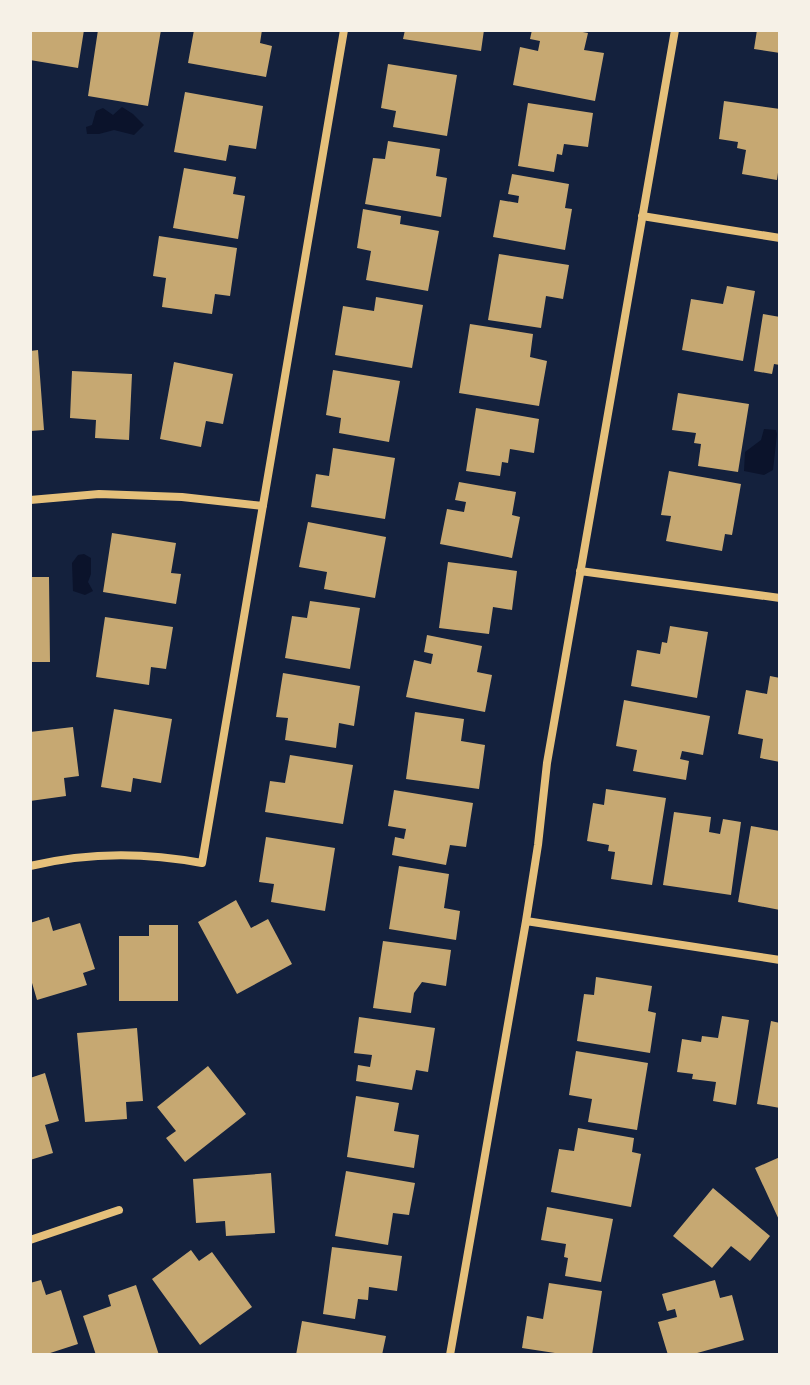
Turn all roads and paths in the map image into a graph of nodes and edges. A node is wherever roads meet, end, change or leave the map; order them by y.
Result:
1 (344, 30) edge
2 (675, 30) edge
3 (642, 216) junction
4 (780, 238) edge
5 (30, 500) edge
6 (263, 506) junction
7 (580, 571) junction
8 (780, 598) edge
9 (30, 866) edge
10 (526, 921) junction
11 (780, 960) edge
12 (119, 1210) dead end
13 (30, 1240) edge
14 (450, 1355) edge

1 - 6 street
2 - 3 street
3 - 4 street
3 - 7 street
5 - 6 street
6 - 9 street
7 - 8 street
7 - 10 street
10 - 11 street
10 - 14 street
12 - 13 street

